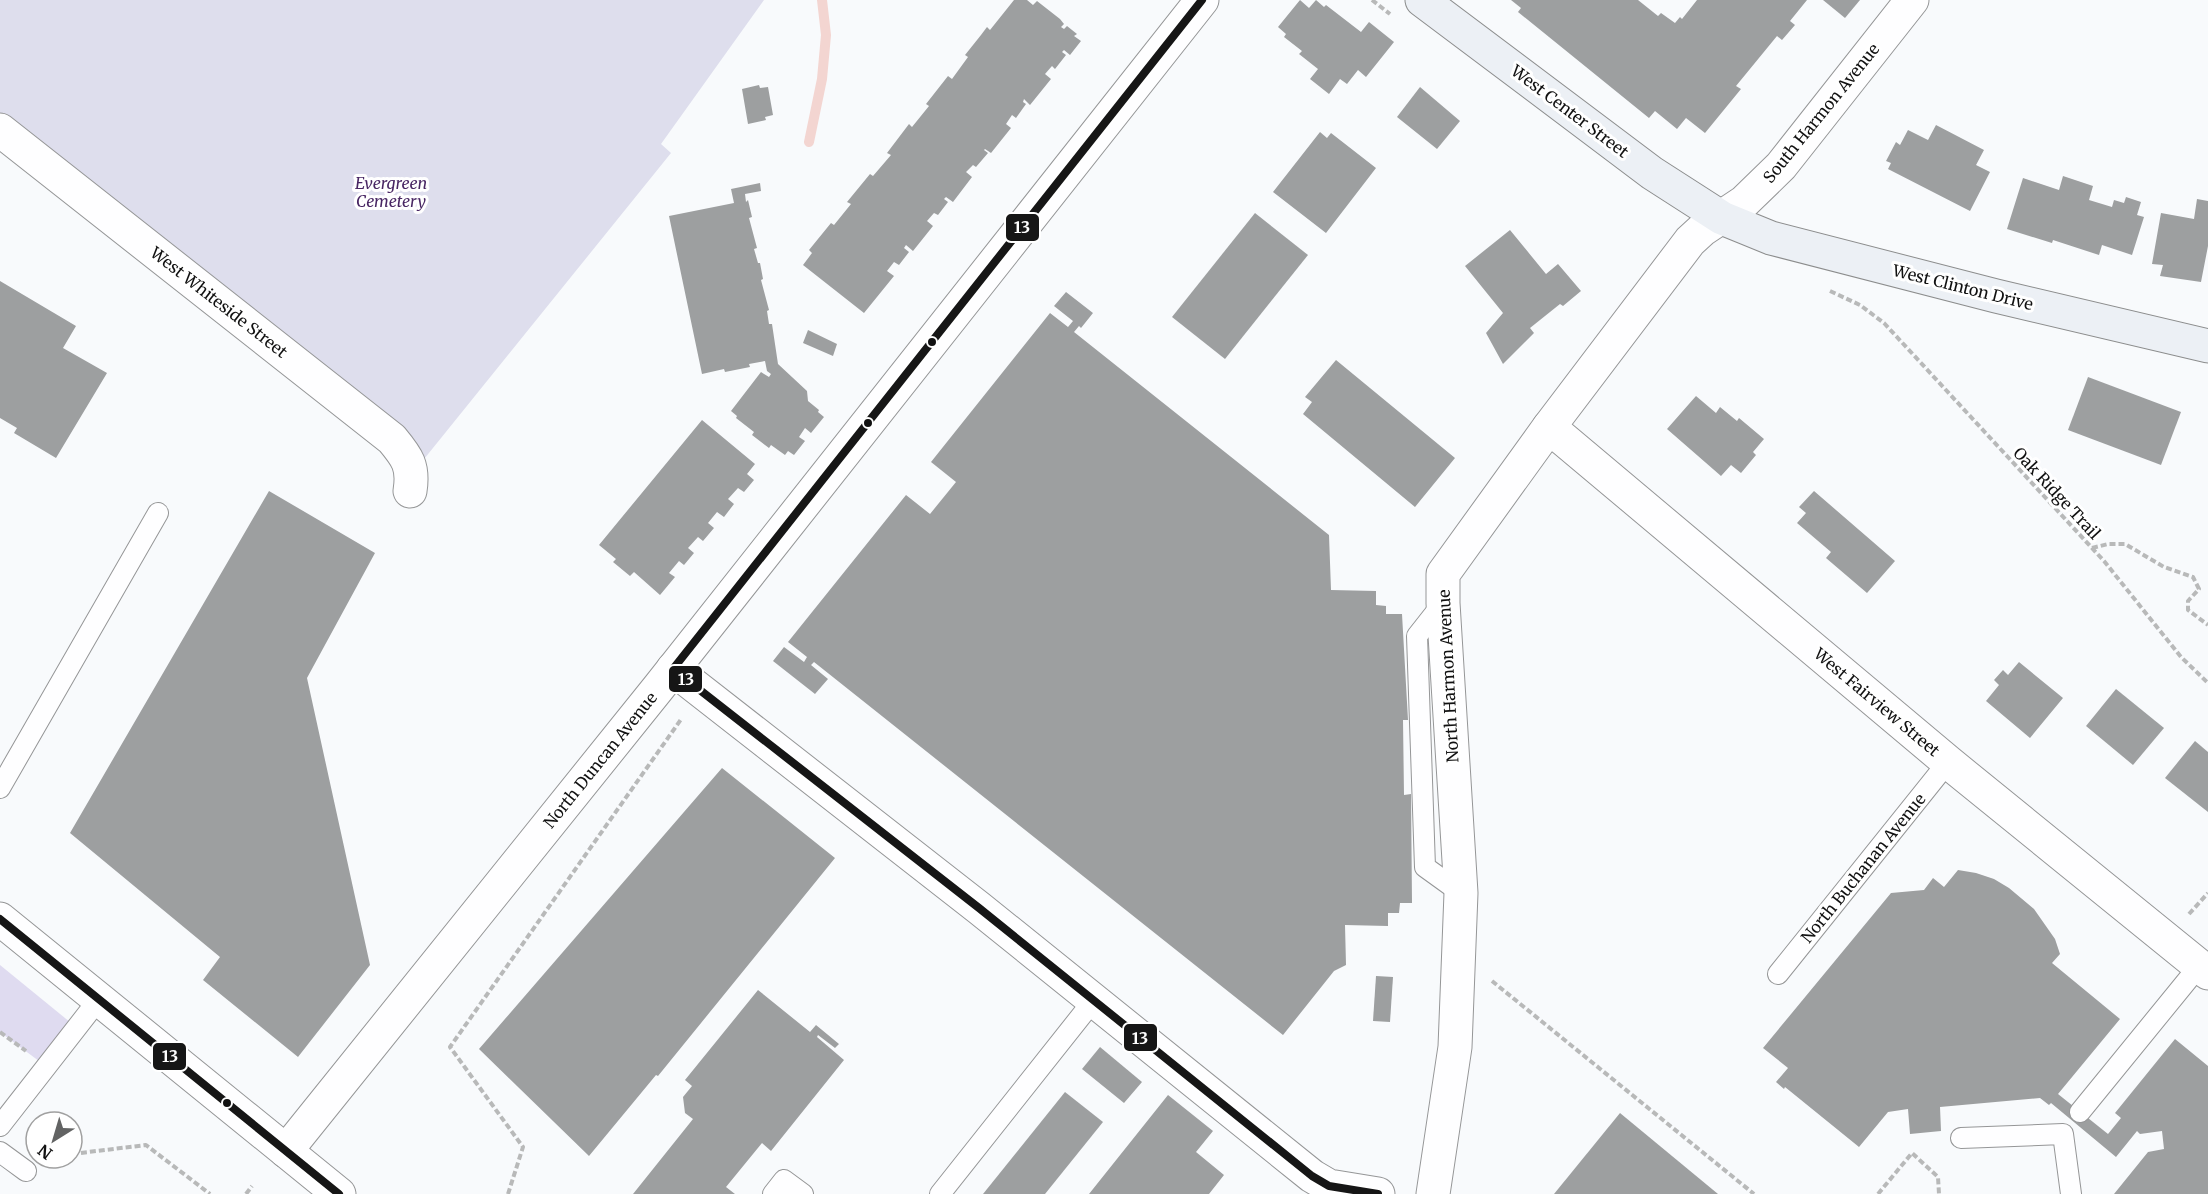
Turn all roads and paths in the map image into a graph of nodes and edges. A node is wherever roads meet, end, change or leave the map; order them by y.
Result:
1 (1202, 0) edge
2 (1422, 0) edge
3 (1912, 0) edge
4 (0, 130) edge
5 (1722, 218) junction
6 (1884, 323) dead end
7 (2208, 346) edge
8 (1549, 427) junction
9 (410, 490) dead end
10 (159, 513) dead end
11 (2092, 548) junction
12 (2208, 625) edge
13 (673, 669) junction
14 (2208, 682) edge
15 (688, 710) dead end
16 (1948, 762) junction
17 (0, 788) edge
18 (0, 919) edge
19 (2204, 970) edge
20 (1778, 974) dead end
21 (1492, 981) dead end
22 (99, 999) junction
23 (1092, 1000) junction
24 (2072, 1122) junction
25 (0, 1126) edge
26 (1961, 1138) dead end
27 (286, 1151) junction
28 (0, 1152) edge
29 (84, 1153) edge
30 (26, 1172) dead end
31 (252, 1186) dead end
32 (210, 1194) edge
33 (246, 1194) edge
34 (339, 1194) edge
35 (508, 1194) edge
36 (773, 1194) edge
37 (803, 1194) edge
38 (940, 1194) edge
39 (1378, 1194) edge
40 (1433, 1194) edge
41 (1754, 1194) edge
42 (1878, 1194) edge
43 (1939, 1194) edge
44 (2071, 1194) edge

1 - 13 street, North Duncan Avenue
2 - 5 street, West Center Street
3 - 5 street, South Harmon Avenue
4 - 9 street, West Whiteside Street
5 - 7 street, West Clinton Drive
5 - 8 street, North Harmon Avenue
6 - 11 path, Oak Ridge Trail
8 - 16 street, West Fairview Street
8 - 40 street, North Harmon Avenue
10 - 17 lane
11 - 12 path
11 - 14 path, Oak Ridge Trail
13 - 23 street
13 - 27 street, North Duncan Avenue
15 - 35 path
16 - 19 street, West Fairview Street
16 - 20 lane, North Buchanan Avenue
18 - 22 street
19 - 24 lane
21 - 41 path
22 - 25 lane
22 - 27 street
23 - 38 lane
23 - 39 street
24 - 26 lane
24 - 44 lane
27 - 34 street
28 - 30 lane
29 - 32 path
31 - 33 path
36 - 37 lane
42 - 43 path

